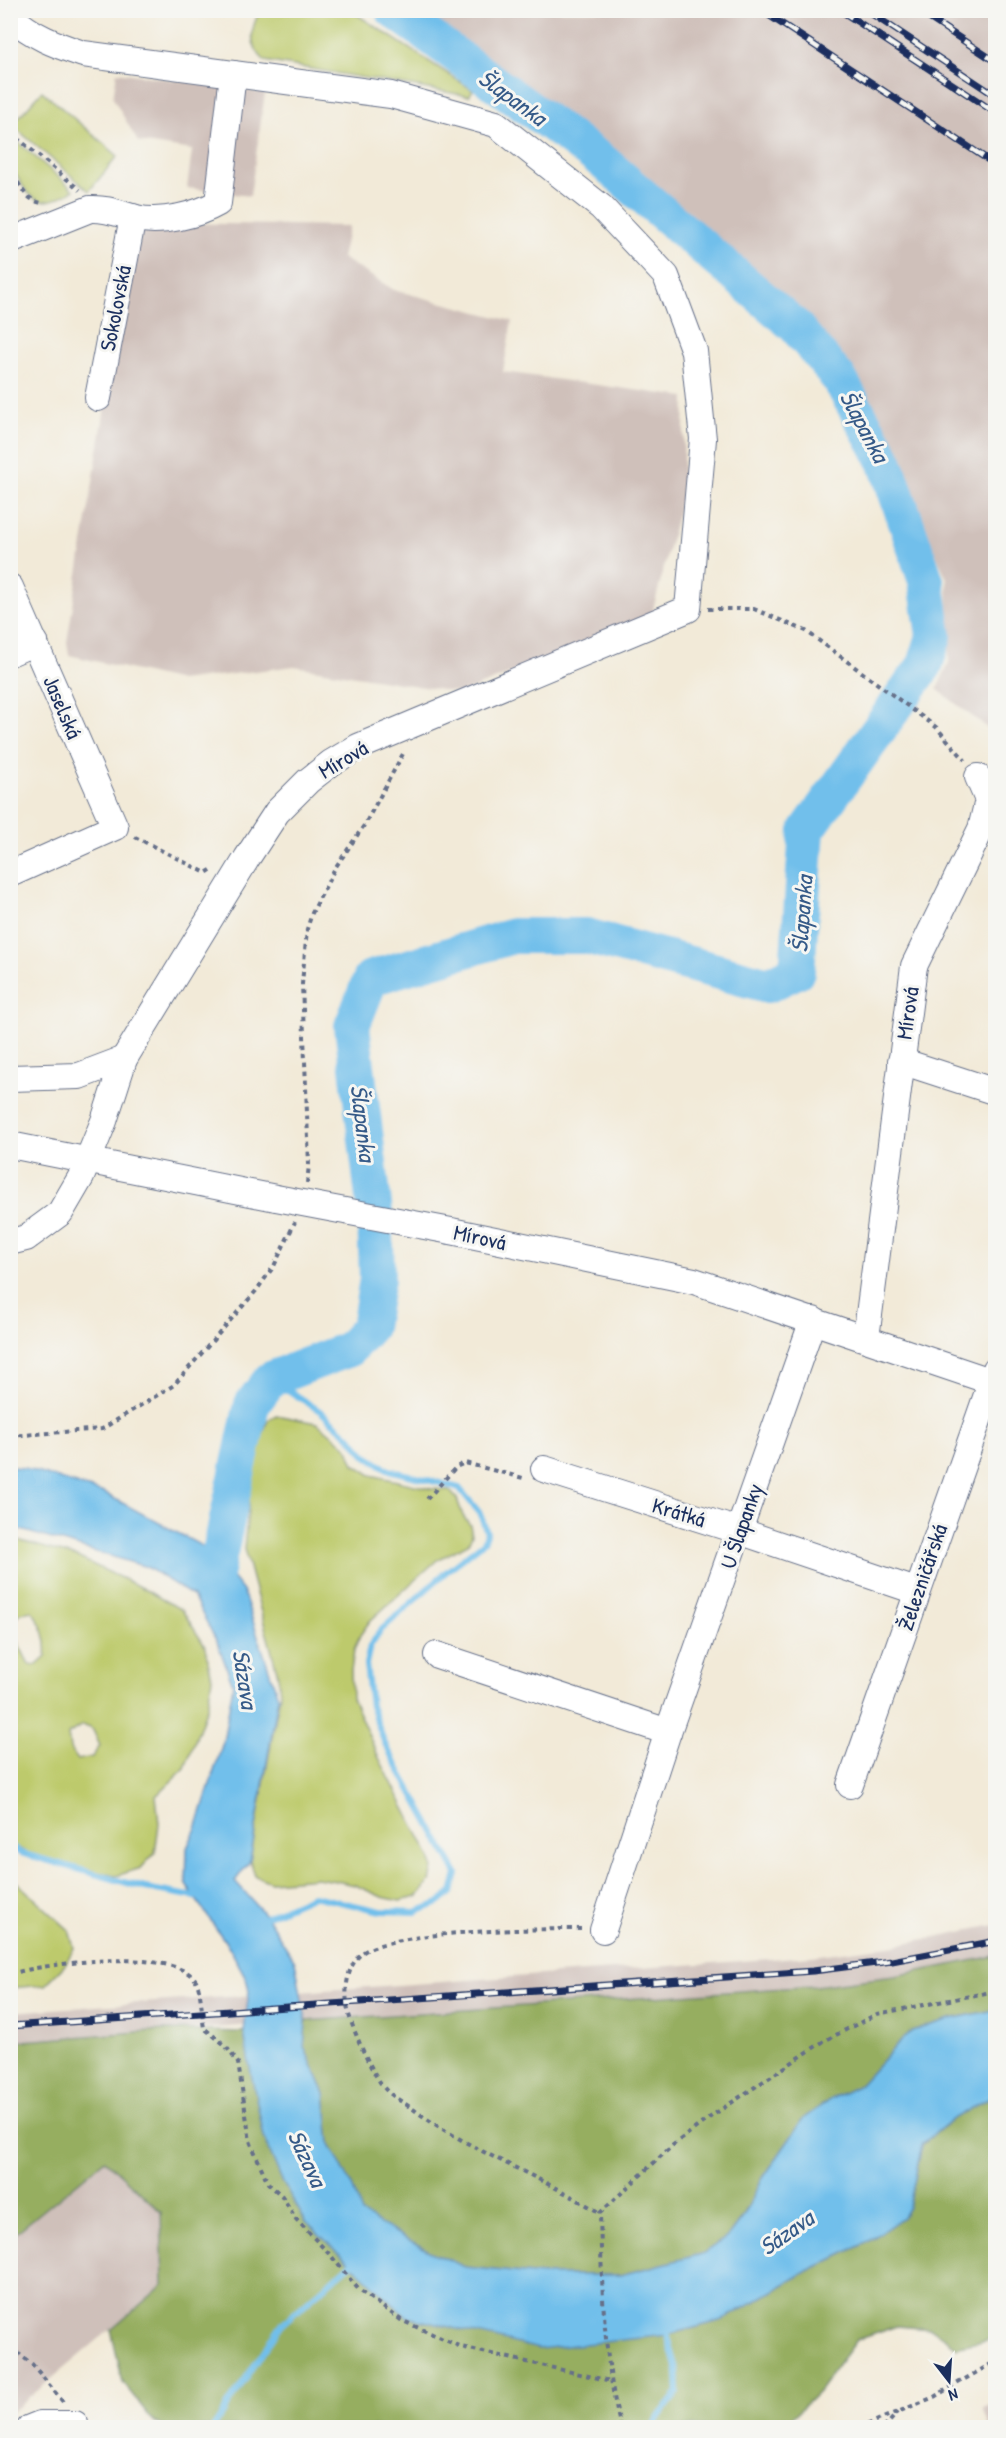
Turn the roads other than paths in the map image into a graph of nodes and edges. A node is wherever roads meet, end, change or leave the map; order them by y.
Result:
1 (10, 16) edge
2 (234, 74) junction
3 (135, 218) junction
4 (10, 241) edge
5 (98, 398) dead end
6 (10, 587) edge
7 (35, 642) junction
8 (10, 653) edge
9 (978, 777) road end
10 (10, 874) edge
11 (124, 1059) junction
12 (901, 1061) junction
13 (10, 1078) edge
14 (996, 1092) edge
15 (10, 1145) edge
16 (87, 1161) junction
17 (10, 1242) edge
18 (813, 1320) junction
19 (866, 1338) junction
20 (994, 1378) edge
21 (544, 1469) road end
22 (739, 1531) junction
23 (916, 1591) junction
24 (437, 1655) dead end
25 (668, 1732) junction
26 (850, 1785) dead end
27 (603, 1930) road end
28 (75, 2424) road end
29 (30, 2427) edge

1 - 2 street
2 - 3 street
2 - 11 street, Mírová
3 - 4 street
3 - 5 street, Sokolovská
6 - 7 street, Jaselská
7 - 8 street
7 - 10 street, Jaselská
9 - 12 street, Mírová
11 - 13 street
11 - 16 street, Mírová
12 - 14 street
12 - 19 street, Mírová
15 - 16 street, Mírová
16 - 17 street, Mírová
16 - 18 street, Mírová, bridge
18 - 19 street, Mírová
18 - 22 street, U Šlapanky
19 - 20 street, Mírová
20 - 23 street, Železničářská
21 - 22 street, Krátká
22 - 23 street, Krátká
22 - 25 street, U Šlapanky
23 - 26 street, Železničářská
24 - 25 street
25 - 27 street, U Šlapanky
28 - 29 street

